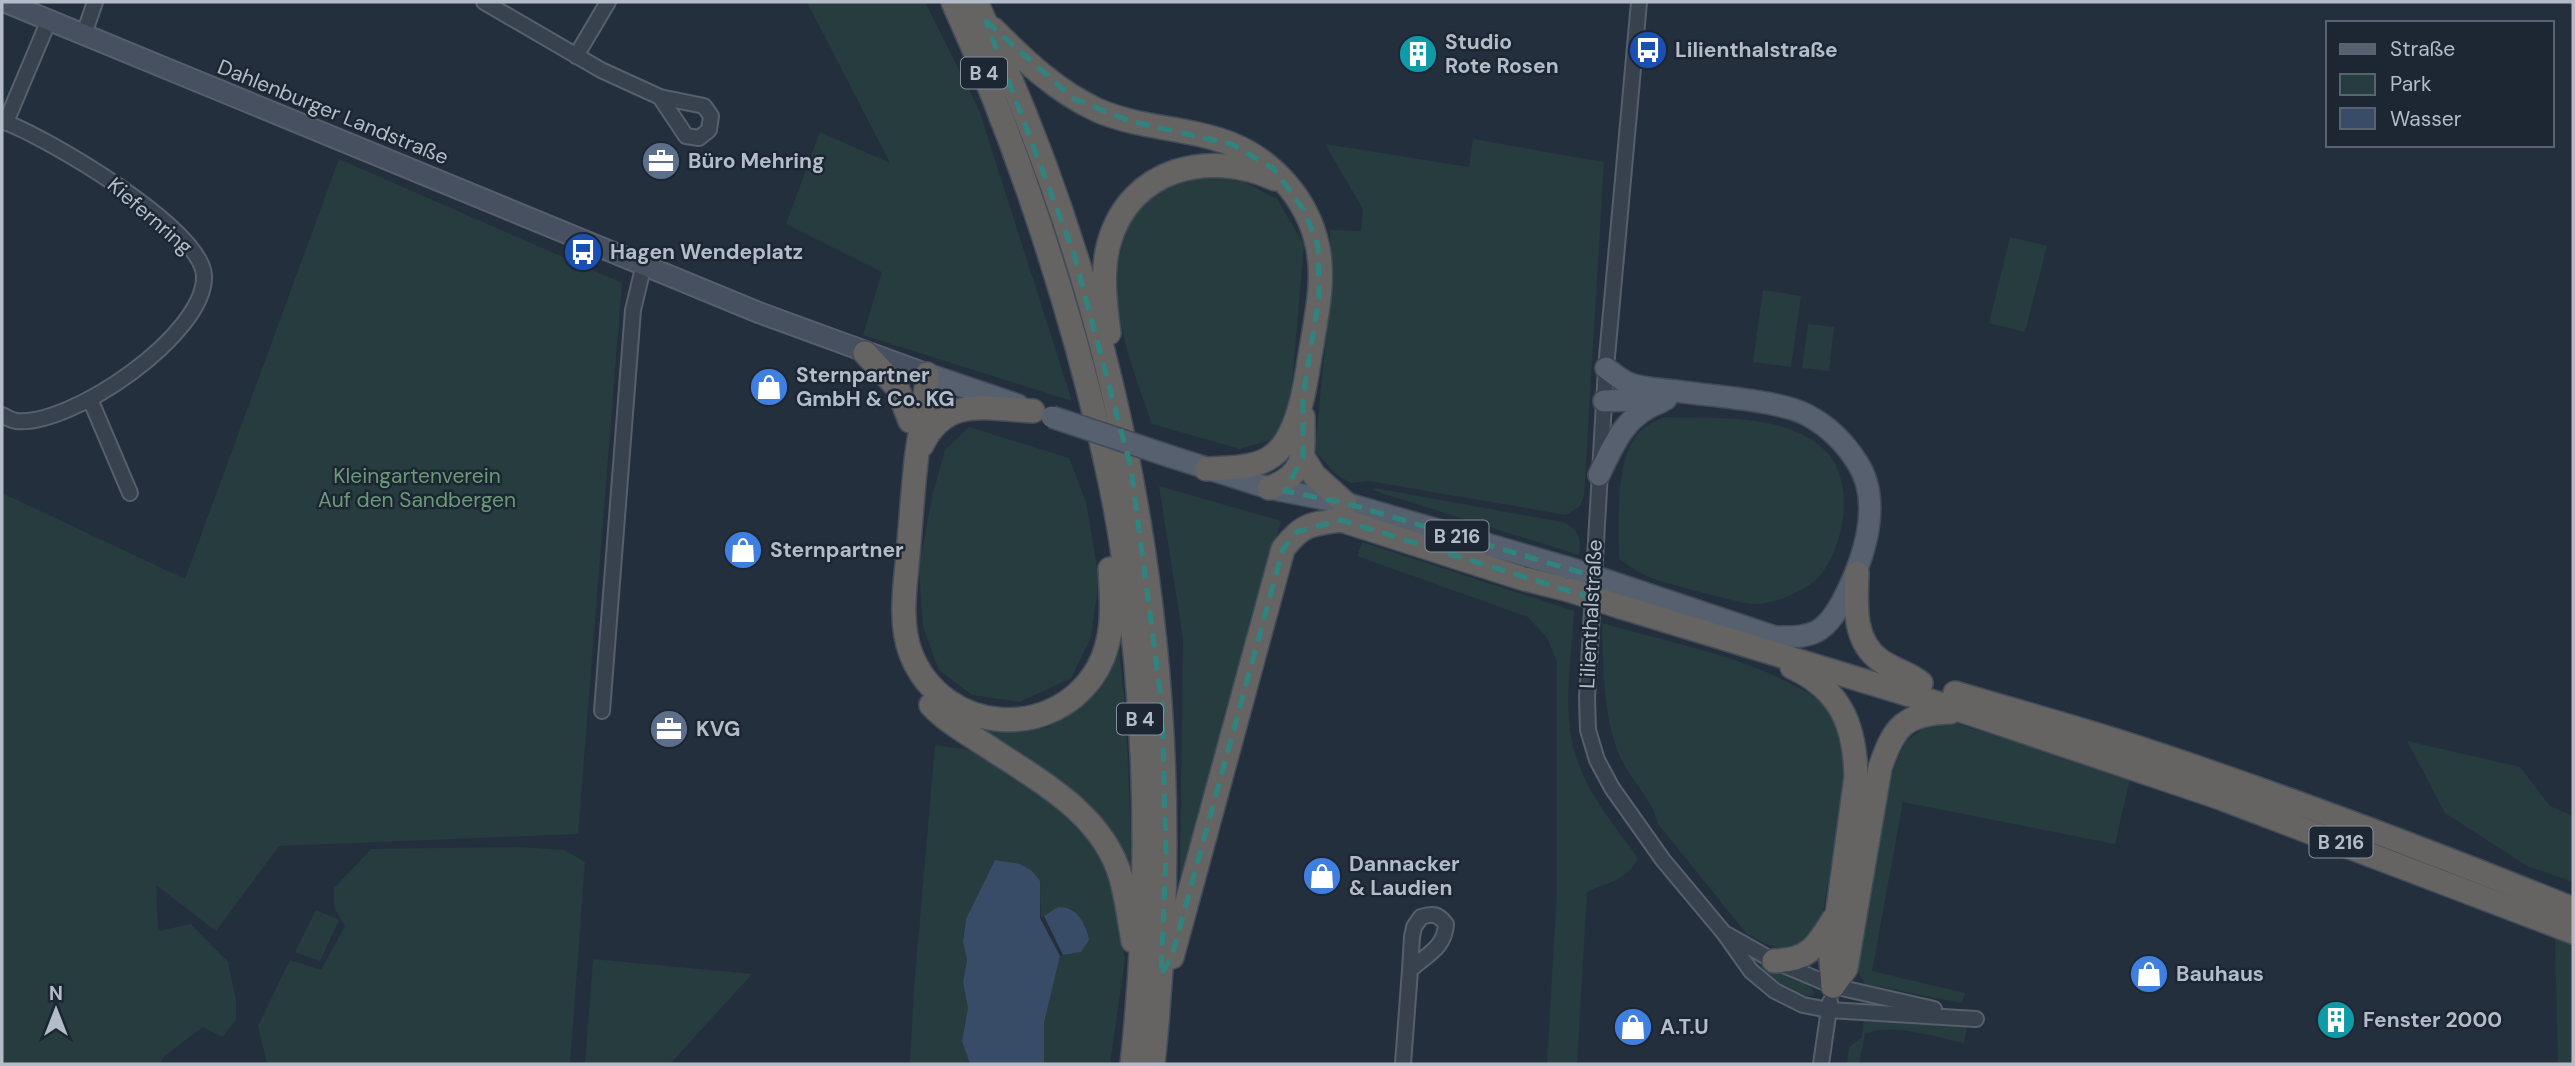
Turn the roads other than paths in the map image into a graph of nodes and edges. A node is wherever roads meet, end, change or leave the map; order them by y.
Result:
1 (5, 2) edge
2 (95, 2) edge
3 (484, 2) edge
4 (608, 2) edge
5 (953, 2) edge
6 (1639, 2) edge
7 (981, 11) edge
8 (49, 20) junction
9 (83, 34) junction
10 (576, 56) junction
11 (660, 97) dead end
12 (4, 121) edge
13 (1288, 185) junction
14 (644, 264) junction
15 (860, 351) junction
16 (1606, 368) junction
17 (927, 374) junction
18 (1112, 385) junction
19 (1303, 396) junction
20 (1720, 398) junction
21 (90, 399) junction
22 (1668, 399) junction
23 (1604, 401) junction
24 (1042, 414) junction
25 (2, 415) edge
26 (909, 421) junction
27 (917, 454) junction
28 (1303, 457) junction
29 (1106, 465) junction
30 (1206, 469) junction
31 (1599, 475) junction
32 (1269, 488) junction
33 (131, 493) dead end
34 (1343, 511) junction
35 (1857, 573) junction
36 (1770, 643) junction
37 (1921, 683) junction
38 (602, 712) dead end
39 (1963, 712) junction
40 (2573, 909) edge
41 (1837, 914) junction
42 (2573, 932) edge
43 (1724, 933) junction
44 (1774, 961) junction
45 (1409, 970) dead end
46 (1151, 975) junction
47 (1833, 986) junction
48 (1829, 1010) junction
49 (1132, 1064) edge
50 (1153, 1064) edge
51 (1403, 1064) edge
52 (1821, 1064) edge

1 - 8 main road, Dahlenburger Landstraße
2 - 9 street
3 - 10 street
4 - 10 street
5 - 29 highway, B 4
6 - 16 street, Lilienthalstraße
7 - 13 highway
7 - 18 highway, B 4
8 - 9 main road, Dahlenburger Landstraße
8 - 12 street, Kiefernring
9 - 14 main road, Dahlenburger Landstraße
10 - 11 street
12 - 21 street, Kiefernring
13 - 18 highway
13 - 19 highway
14 - 15 main road, Dahlenburger Landstraße
14 - 38 street
15 - 17 main road, B 216
15 - 26 highway
16 - 20 main road
16 - 23 street, Lilienthalstraße
17 - 24 main road, B 216
17 - 26 highway
17 - 27 highway
18 - 46 highway, B 4
19 - 28 highway
19 - 30 highway
20 - 22 main road
20 - 35 main road
21 - 25 street, Kiefernring
21 - 33 street
22 - 23 main road
22 - 31 main road
23 - 31 street, Lilienthalstraße
24 - 27 highway
24 - 30 main road, B 216, bridge
26 - 46 highway
27 - 29 highway
28 - 32 highway
28 - 34 highway
29 - 46 highway, B 4
30 - 32 main road, B 216
31 - 43 street, Lilienthalstraße
32 - 34 main road, B 216
34 - 36 highway, B 216, bridge
34 - 46 highway
35 - 36 main road
35 - 37 highway
36 - 37 highway, B 216
36 - 39 highway, B 216
36 - 41 highway
37 - 40 highway, B 216
39 - 42 highway, B 216
39 - 47 highway
41 - 44 highway
41 - 47 highway
43 - 44 street, Lilienthalstraße
43 - 48 street, Lilienthalstraße
44 - 47 street, Lilienthalstraße
45 - 51 street
46 - 49 highway, B 4
46 - 50 highway, B 4
47 - 48 street
47 - 48 street, Lilienthalstraße
48 - 52 street

